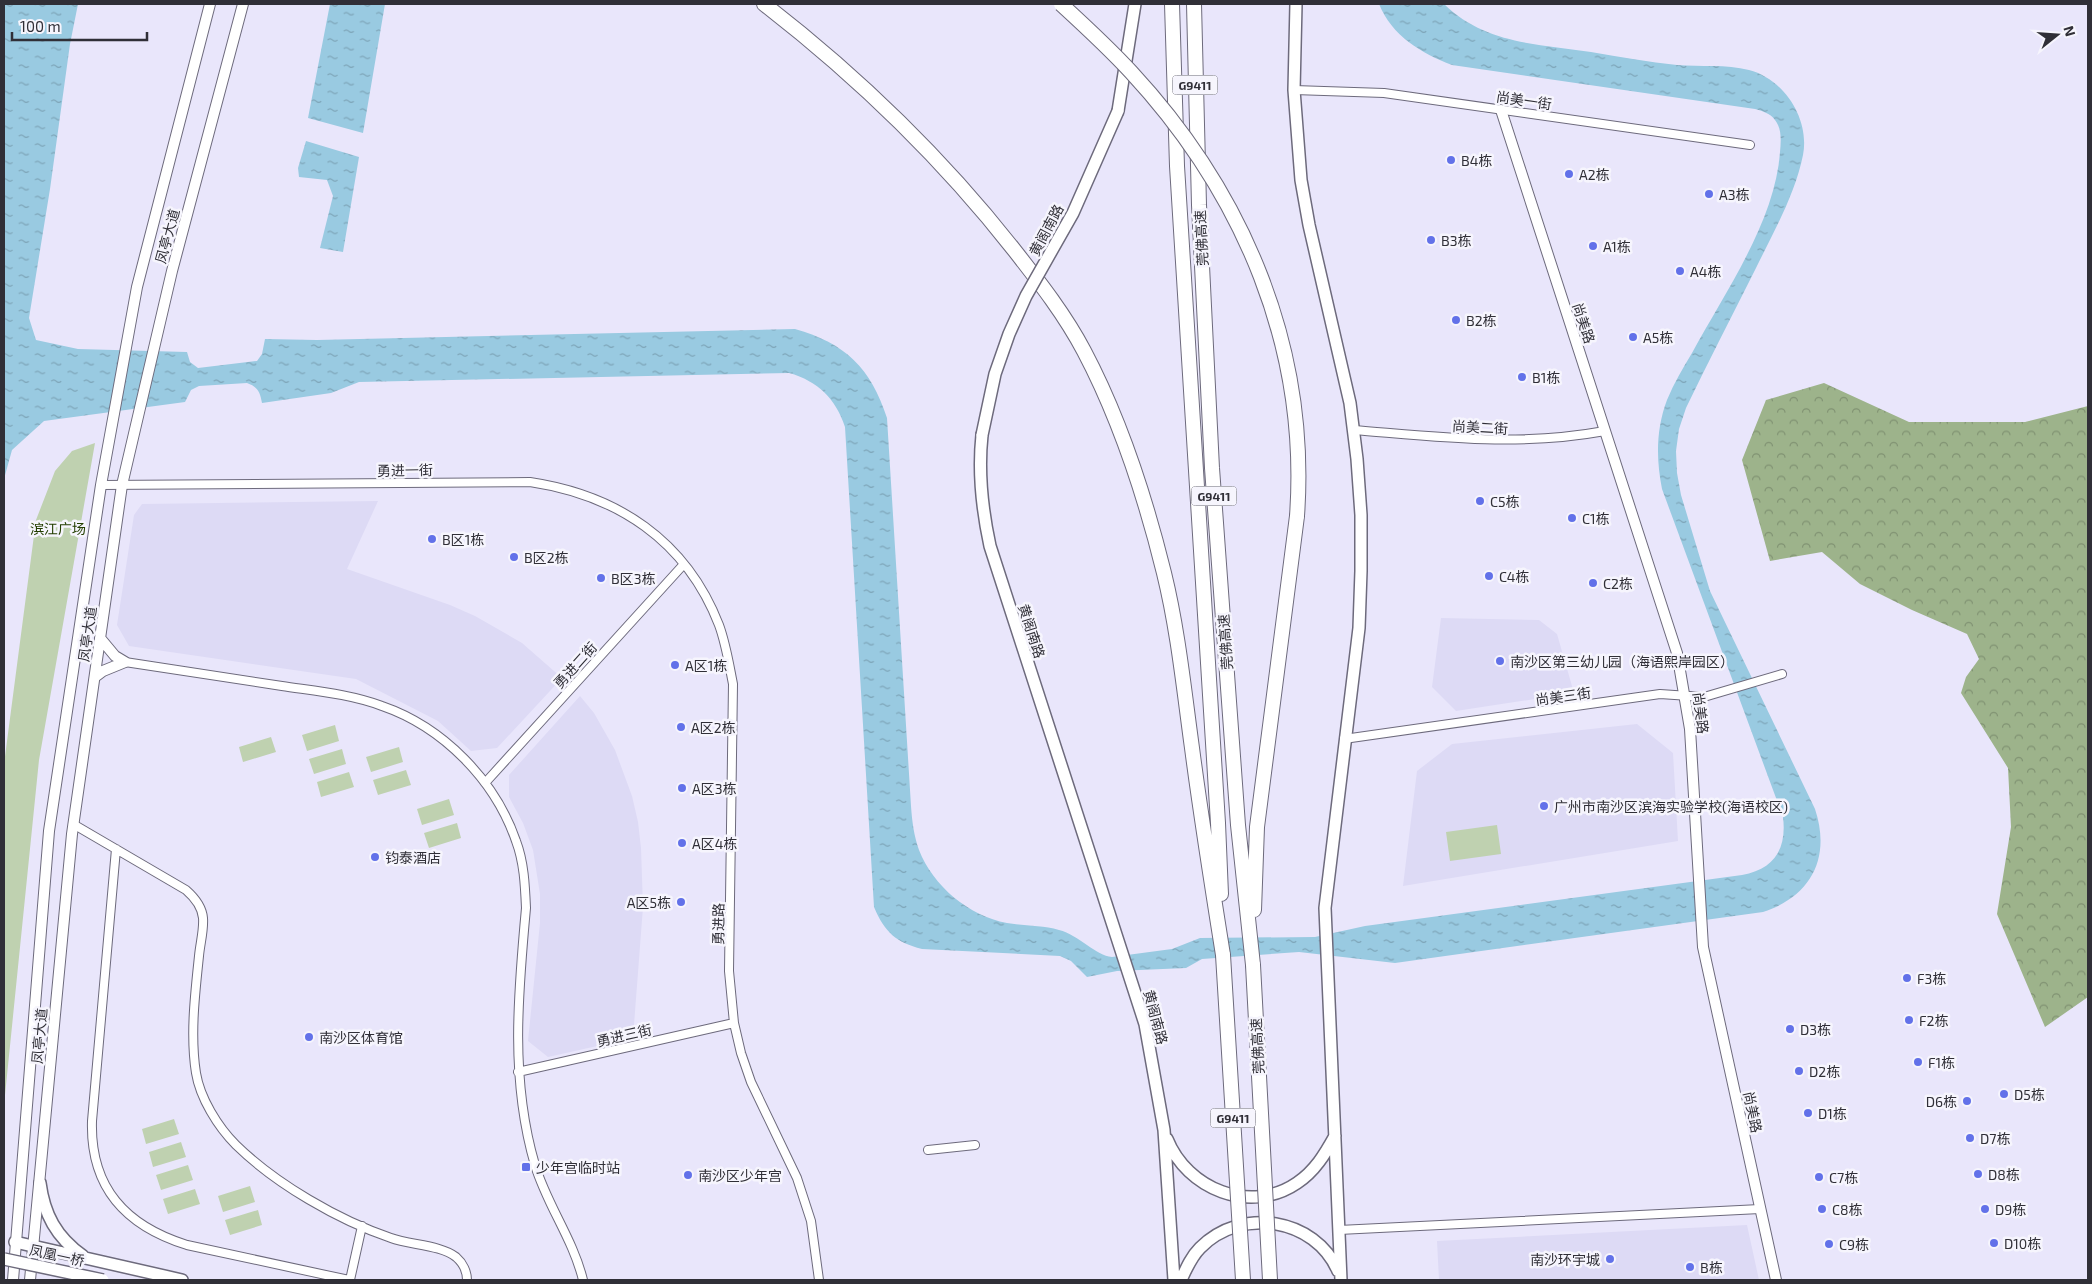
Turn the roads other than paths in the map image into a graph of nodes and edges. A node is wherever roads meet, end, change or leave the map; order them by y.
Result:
1 (210, 4) edge
2 (243, 4) edge
3 (764, 4) edge
4 (1061, 4) edge
5 (1135, 4) edge
6 (1172, 4) edge
7 (1194, 4) edge
8 (1296, 4) edge
9 (1294, 90) junction
10 (1500, 110) junction
11 (1750, 145) dead end
12 (1354, 430) junction
13 (1605, 431) junction
14 (101, 485) junction
15 (122, 485) junction
16 (684, 564) junction
17 (100, 638) junction
18 (125, 662) junction
19 (1782, 674) dead end
20 (95, 677) junction
21 (1685, 696) junction
22 (1344, 739) junction
23 (485, 783) junction
24 (73, 824) junction
25 (116, 849) junction
26 (1223, 955) junction
27 (1253, 965) junction
28 (734, 1023) junction
29 (518, 1072) junction
30 (1164, 1130) junction
31 (1335, 1135) junction
32 (975, 1145) dead end
33 (928, 1150) dead end
34 (40, 1183) junction
35 (1760, 1208) junction
36 (362, 1226) junction
37 (1339, 1230) junction
38 (15, 1242) junction
39 (34, 1246) junction
40 (86, 1258) junction
41 (4, 1259) edge
42 (1341, 1279) edge
43 (13, 1280) edge
44 (30, 1280) edge
45 (103, 1280) edge
46 (182, 1280) edge
47 (350, 1280) edge
48 (467, 1280) edge
49 (583, 1280) edge
50 (819, 1280) edge
51 (1174, 1280) edge
52 (1181, 1280) edge
53 (1243, 1280) edge
54 (1270, 1280) edge
55 (1776, 1280) edge

1 - 14 street, 凤亭大道
2 - 15 street, 凤亭大道
3 - 26 highway
4 - 27 highway, bridge
5 - 30 main road, 黄阁南路, bridge
6 - 26 highway, 莞佛高速 / G9411, bridge
7 - 27 highway, 莞佛高速 / G9411, bridge
8 - 9 main road
9 - 10 street, 尚美一街
9 - 12 main road
10 - 11 street, 尚美一街
10 - 13 street, 尚美路
12 - 13 street, 尚美二街
12 - 22 main road
13 - 21 street, 尚美路
14 - 15 street, 勇进一街
14 - 38 street, 凤亭大道
15 - 16 street, 勇进一街
15 - 17 street, 凤亭大道
16 - 23 street, 勇进二街
16 - 28 street, 勇进路
17 - 18 street
17 - 20 street, 凤亭大道
18 - 20 street
18 - 23 street
19 - 21 street, 尚美三街
20 - 24 street, 凤亭大道
21 - 22 street, 尚美三街
21 - 35 street, 尚美路
22 - 31 main road
23 - 29 street
24 - 25 street
24 - 34 street, 凤亭大道
25 - 36 street
25 - 47 street
26 - 53 highway, 莞佛高速 / G9411, bridge
27 - 54 highway, 莞佛高速 / G9411, bridge
28 - 29 street, 勇进三街
28 - 50 street, 勇进路
29 - 49 street
30 - 31 main road
30 - 51 main road, 黄阁南路
31 - 37 main road
32 - 33 street
34 - 39 street, 凤亭大道
34 - 40 main road
35 - 37 street
35 - 55 street, 尚美路
36 - 47 street
36 - 48 street
37 - 42 main road
38 - 39 main road
38 - 43 street, 凤亭大道
39 - 40 main road
39 - 44 street, 凤亭大道
40 - 46 main road
41 - 45 main road, 凤凰一桥, bridge
42 - 52 main road

